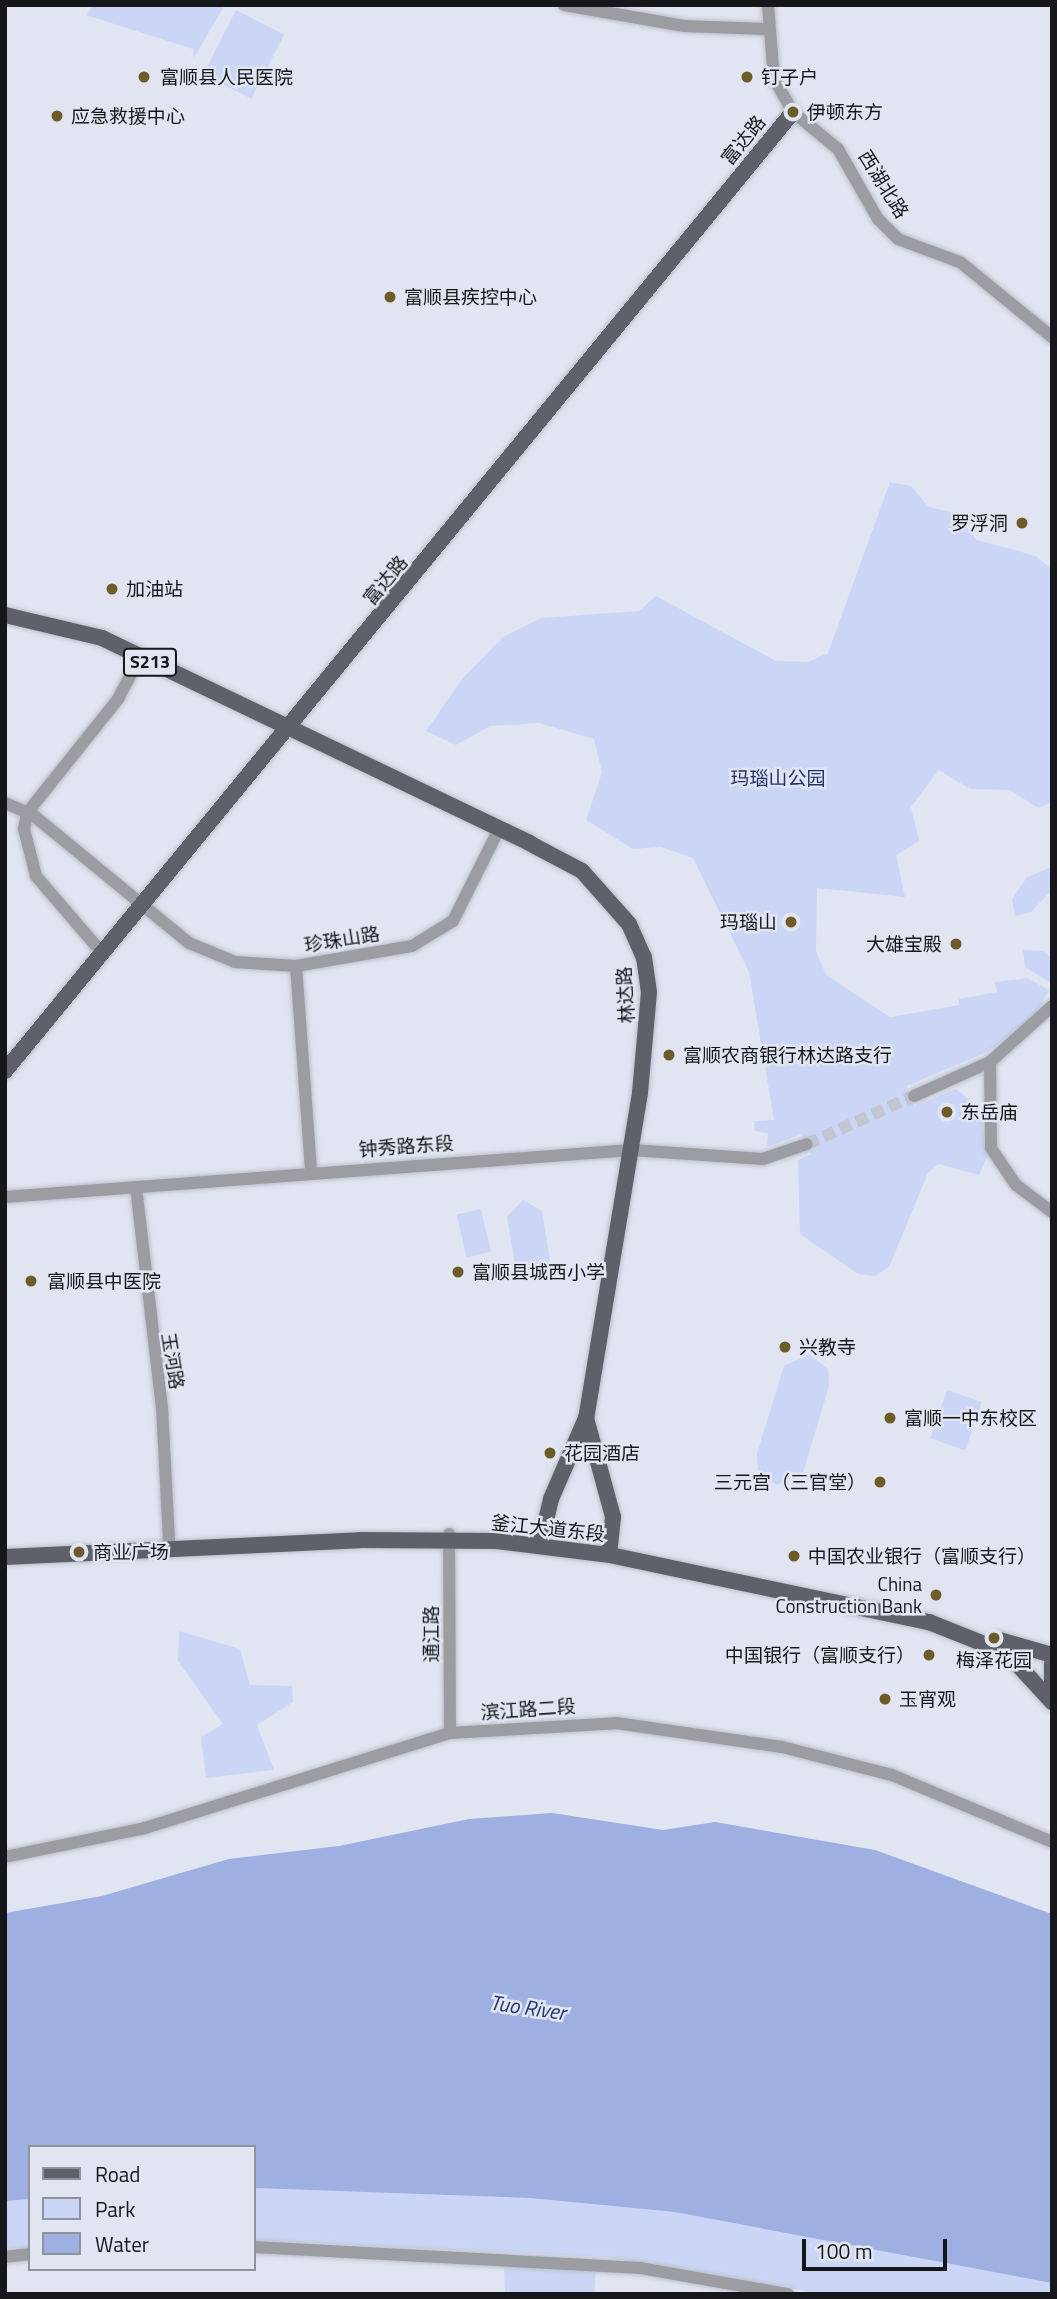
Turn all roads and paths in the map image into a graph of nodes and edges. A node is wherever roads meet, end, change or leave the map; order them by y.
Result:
1 (564, 5) edge
2 (768, 5) edge
3 (765, 29) junction
4 (793, 112) junction
5 (1052, 337) edge
6 (5, 615) edge
7 (140, 657) junction
8 (286, 731) junction
9 (5, 803) edge
10 (27, 813) junction
11 (499, 829) junction
12 (143, 906) junction
13 (103, 954) junction
14 (296, 966) junction
15 (1052, 1006) edge
16 (990, 1062) junction
17 (5, 1071) edge
18 (914, 1096) tunnel mouth
19 (807, 1144) tunnel mouth
20 (631, 1150) junction
21 (311, 1172) junction
22 (136, 1187) junction
23 (5, 1197) edge
24 (1052, 1212) edge
25 (586, 1418) junction
26 (449, 1537) junction
27 (169, 1541) junction
28 (541, 1542) junction
29 (610, 1547) junction
30 (5, 1548) edge
31 (5, 1557) edge
32 (1052, 1655) edge
33 (1052, 1664) edge
34 (1052, 1701) edge
35 (450, 1734) junction
36 (1052, 1842) edge
37 (5, 1857) edge
38 (256, 2247) edge
39 (28, 2254) edge
40 (5, 2257) edge
41 (788, 2294) edge

1 - 3 street
2 - 3 street
3 - 4 street
4 - 5 street, 西湖北路
4 - 8 main road, 富达路
6 - 7 main road, S213
7 - 8 main road, S213
7 - 10 street
8 - 11 main road, 林达路
8 - 12 main road, 富达路
9 - 10 street, 珍珠山路
10 - 12 street, 珍珠山路
10 - 13 street
11 - 14 street, 珍珠山路
11 - 20 main road, 林达路
12 - 13 main road, 富达路
12 - 14 street, 珍珠山路
13 - 17 main road, 富达路
14 - 21 street
15 - 16 street
16 - 18 street
16 - 24 street
19 - 20 street, 钟秀路东段
20 - 21 street, 钟秀路东段
20 - 25 main road, 林达路
21 - 22 street, 钟秀路东段
22 - 23 street, 钟秀路东段
22 - 27 street, 玉河路
25 - 28 main road
25 - 29 main road
26 - 27 main road, 釜江大道东段
26 - 28 main road, 釜江大道东段
26 - 31 main road, 釜江大道东段
26 - 35 street, 通江路
27 - 30 main road, 釜江大道东段
28 - 29 main road, 釜江大道东段
28 - 34 main road, 釜江大道东段
29 - 32 main road, 釜江大道东段
33 - 34 main road
35 - 36 street, 滨江路二段
35 - 37 street, 滨江路二段
38 - 41 street
39 - 40 street

